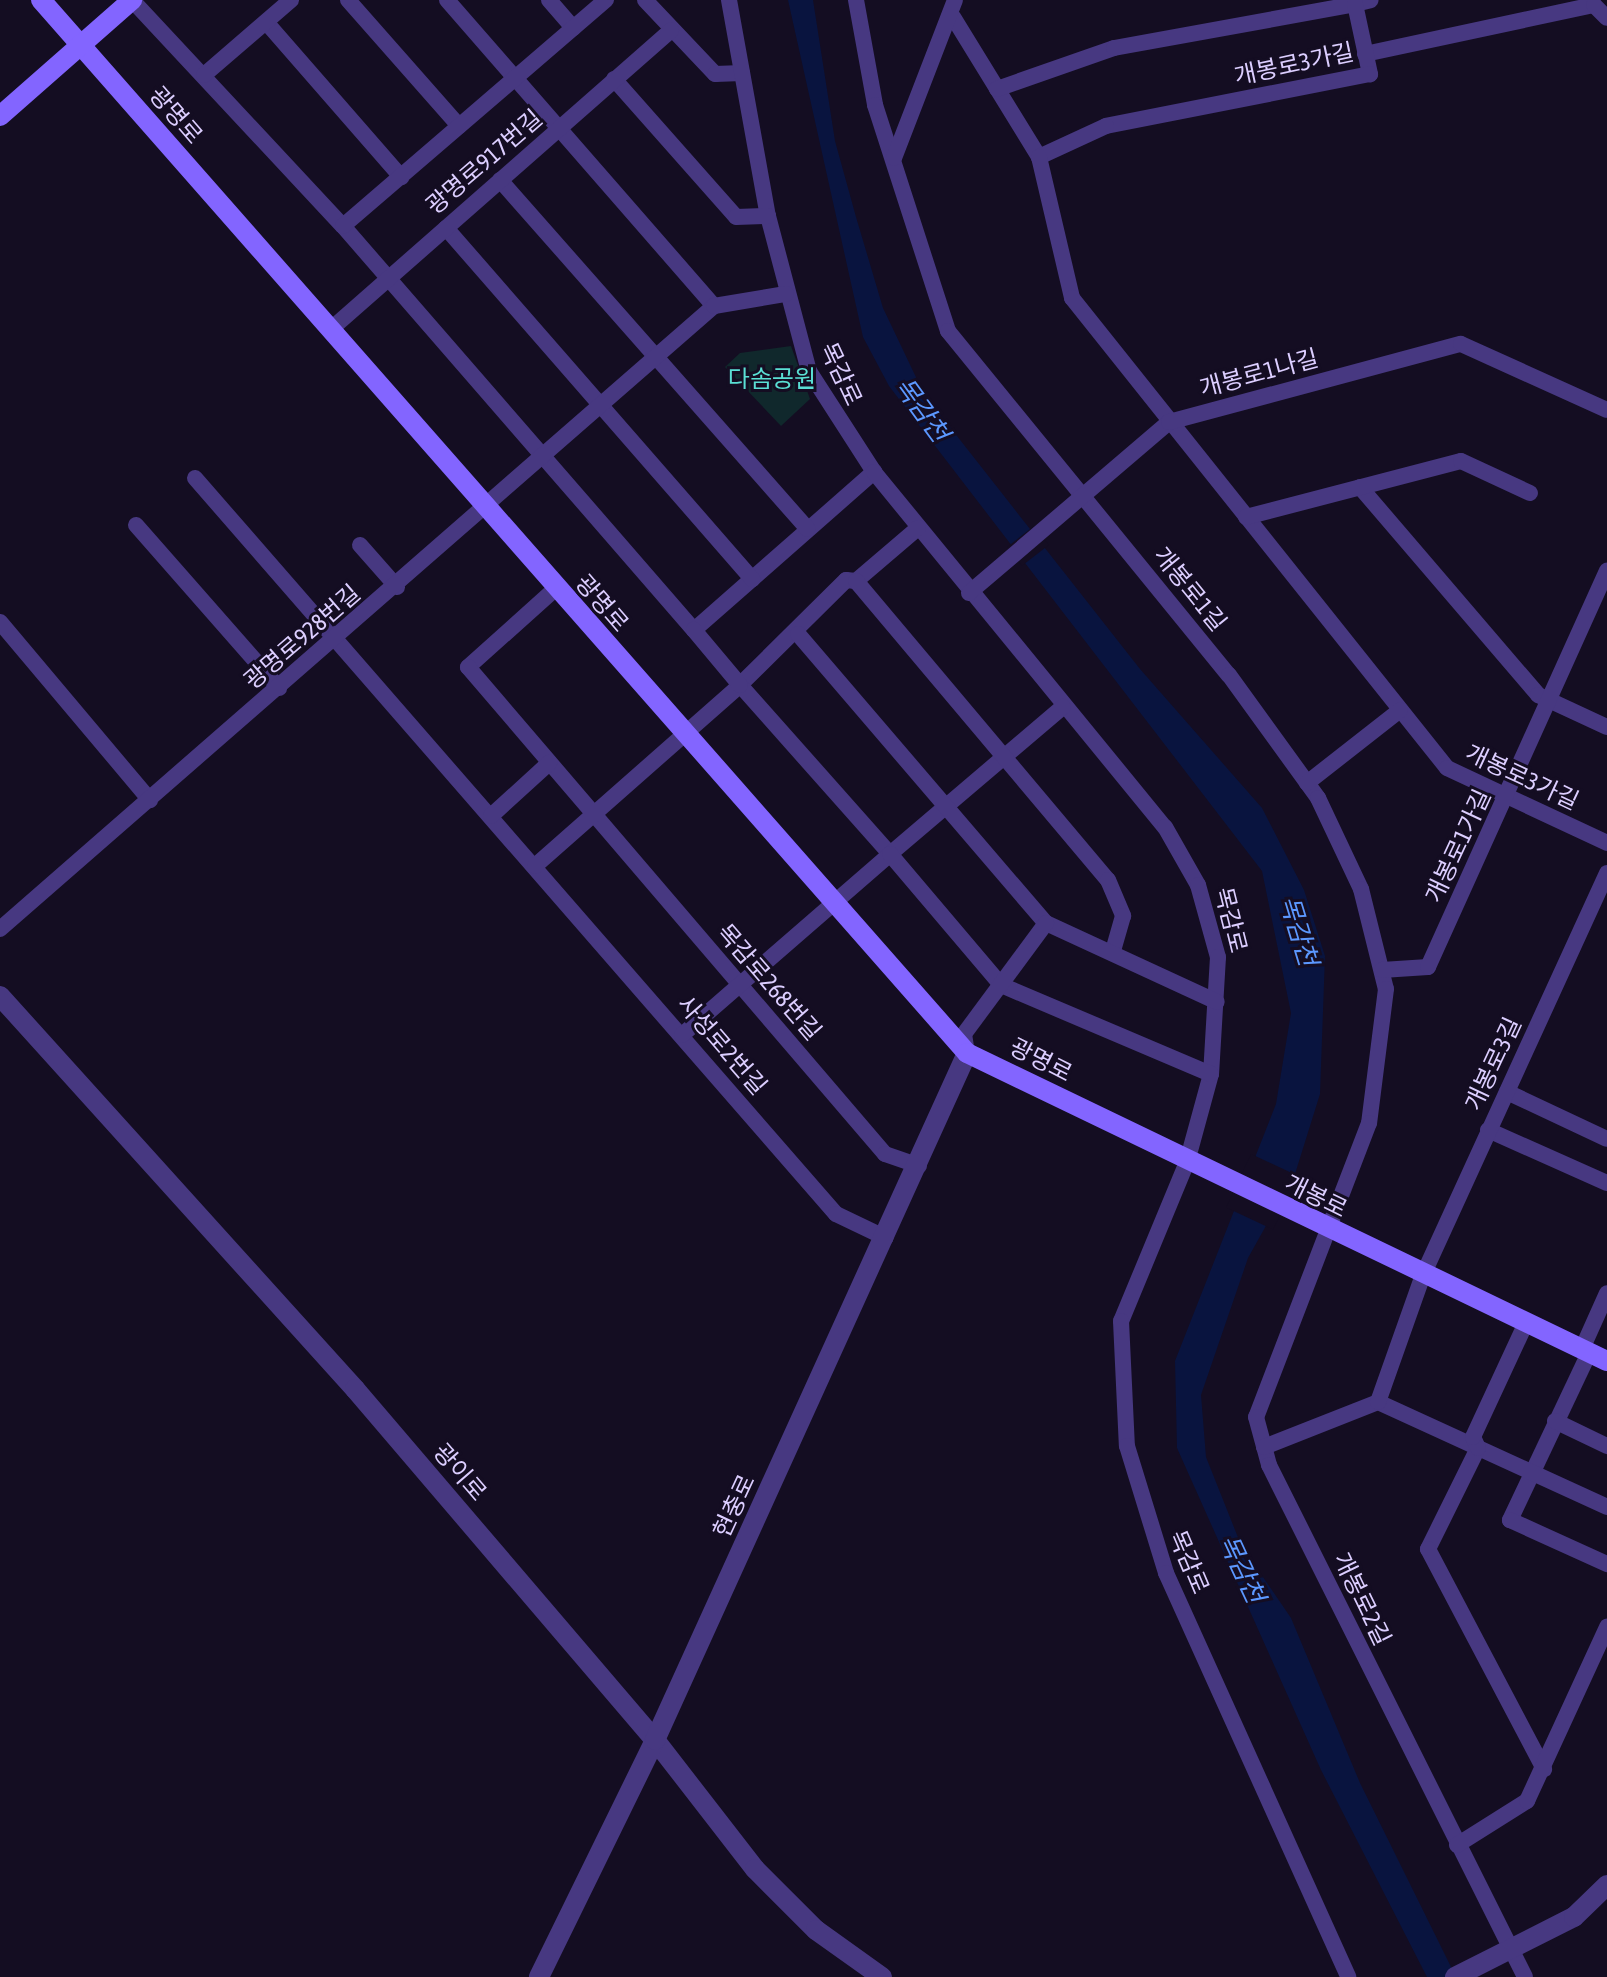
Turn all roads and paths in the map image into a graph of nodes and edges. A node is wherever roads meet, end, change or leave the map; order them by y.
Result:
1 (41, 0) edge
2 (132, 0) edge
3 (291, 0) edge
4 (348, 0) edge
5 (447, 0) edge
6 (549, 0) edge
7 (606, 0) edge
8 (645, 0) edge
9 (729, 0) edge
10 (856, 0) edge
11 (1363, 2) edge
12 (954, 8) edge
13 (1605, 10) edge
14 (266, 22) junction
15 (573, 28) junction
16 (671, 30) junction
17 (80, 46) junction
18 (1365, 54) junction
19 (742, 73) junction
20 (204, 75) junction
21 (514, 79) junction
22 (614, 79) junction
23 (997, 89) junction
24 (0, 116) edge
25 (459, 126) junction
26 (557, 129) junction
27 (1039, 157) junction
28 (894, 158) junction
29 (401, 177) junction
30 (500, 180) junction
31 (768, 216) junction
32 (343, 226) junction
33 (446, 228) junction
34 (389, 278) junction
35 (786, 294) junction
36 (714, 306) junction
37 (330, 330) junction
38 (656, 358) junction
39 (601, 407) junction
40 (1607, 410) edge
41 (1169, 422) junction
42 (543, 459) junction
43 (874, 472) junction
44 (195, 478) dead end
45 (1360, 487) junction
46 (1530, 493) dead end
47 (1079, 502) junction
48 (486, 510) junction
49 (1246, 517) junction
50 (136, 525) dead end
51 (918, 528) junction
52 (808, 529) junction
53 (360, 545) dead end
54 (1607, 570) edge
55 (752, 579) junction
56 (856, 581) junction
57 (397, 587) junction
58 (555, 589) junction
59 (974, 589) junction
60 (0, 622) edge
61 (694, 630) junction
62 (798, 634) junction
63 (337, 639) junction
64 (740, 685) junction
65 (279, 688) junction
66 (1548, 699) junction
67 (1063, 707) junction
68 (1400, 710) junction
69 (1607, 727) edge
70 (683, 735) junction
71 (1005, 757) junction
72 (549, 763) junction
73 (1307, 783) junction
74 (1508, 797) junction
75 (150, 800) junction
76 (948, 805) junction
77 (592, 814) junction
78 (491, 816) junction
79 (1607, 843) edge
80 (890, 854) junction
81 (535, 866) junction
82 (1607, 873) edge
83 (833, 907) junction
84 (1046, 923) junction
85 (0, 929) edge
86 (1113, 950) junction
87 (1382, 970) junction
88 (741, 985) junction
89 (1001, 985) junction
90 (0, 996) edge
91 (1217, 1002) junction
92 (682, 1035) junction
93 (967, 1053) junction
94 (1211, 1074) junction
95 (1507, 1092) junction
96 (1488, 1130) junction
97 (1607, 1139) edge
98 (1193, 1165) junction
99 (919, 1166) junction
100 (1607, 1183) edge
101 (1328, 1230) junction
102 (886, 1238) junction
103 (1423, 1275) junction
104 (1607, 1293) edge
105 (1526, 1323) junction
106 (1593, 1354) edge
107 (1378, 1402) junction
108 (1555, 1421) junction
109 (1607, 1446) edge
110 (1264, 1447) junction
111 (1478, 1448) junction
112 (1532, 1472) junction
113 (1607, 1507) edge
114 (1607, 1564) edge
115 (1607, 1627) edge
116 (655, 1740) junction
117 (1544, 1769) junction
118 (1457, 1845) junction
119 (1607, 1885) edge
120 (1508, 1951) junction
121 (539, 1977) edge
122 (882, 1977) edge
123 (1348, 1977) edge
124 (1455, 1977) edge
125 (1525, 1977) edge

1 - 17 main road, 광명로
2 - 17 main road
2 - 20 street
3 - 14 street
4 - 25 street
5 - 21 street
6 - 15 street
7 - 15 street
8 - 16 street
9 - 19 street, 목감로
10 - 28 street, 개봉로1길
11 - 18 street, 개봉로3가길
11 - 23 street, 개봉로3가길
12 - 23 street, 개봉로3가길
12 - 28 street
13 - 18 street
14 - 20 street
14 - 29 street
15 - 21 street
16 - 19 street
16 - 22 street, 광명로917번길
17 - 24 main road
17 - 37 main road, 광명로
18 - 27 street, 개봉로3가길
19 - 31 street, 목감로
20 - 32 street
21 - 25 street
21 - 26 street
22 - 26 street, 광명로917번길
22 - 31 street
23 - 27 street, 개봉로3가길
25 - 29 street
26 - 30 street, 광명로917번길
26 - 36 street
27 - 41 street, 개봉로3가길
28 - 47 street, 개봉로1길
29 - 32 street
30 - 33 street, 광명로917번길
30 - 38 street
31 - 35 street, 목감로
32 - 34 street
33 - 34 street, 광명로917번길
33 - 39 street
34 - 37 street, 광명로917번길
34 - 42 street
35 - 36 street
35 - 43 street, 목감로
36 - 38 street, 광명로928번길
37 - 48 main road, 광명로
38 - 39 street, 광명로928번길
38 - 52 street
39 - 42 street, 광명로928번길
39 - 55 street
40 - 41 street, 개봉로1나길
41 - 47 street, 개봉로1나길
41 - 49 street, 개봉로3가길
42 - 48 street, 광명로928번길
42 - 61 street
43 - 51 street, 목감로
43 - 52 street
44 - 63 street, 사성로2번길
45 - 46 street
45 - 49 street
45 - 66 street
47 - 59 street, 개봉로1나길
47 - 73 street, 개봉로1길
48 - 57 street, 광명로928번길
48 - 58 main road, 광명로
49 - 68 street, 개봉로3가길
50 - 65 street
51 - 56 street
51 - 59 street, 목감로
52 - 55 street
53 - 57 street
54 - 66 street, 개봉로1가길
55 - 61 street
56 - 62 street
56 - 71 street
57 - 63 street, 광명로928번길
58 - 70 main road, 광명로
58 - 72 street, 목감로268번길
59 - 67 street, 목감로
60 - 75 street
61 - 64 street
62 - 64 street
62 - 76 street
63 - 65 street, 광명로928번길
63 - 78 street, 사성로2번길
64 - 70 street
64 - 80 street
65 - 75 street, 광명로928번길
66 - 69 street
66 - 74 street, 개봉로1가길
67 - 71 street
67 - 91 street, 목감로
68 - 73 street
68 - 74 street, 개봉로3가길
70 - 77 street
70 - 83 main road, 광명로
71 - 76 street
71 - 86 street
72 - 77 street, 목감로268번길
72 - 78 street
73 - 87 street, 개봉로1길
74 - 79 street, 개봉로3가길
74 - 87 street, 개봉로1가길
75 - 85 street, 광명로928번길
76 - 80 street
76 - 84 street
77 - 81 street
77 - 88 street, 목감로268번길
78 - 81 street, 사성로2번길
80 - 83 street
80 - 89 street
81 - 92 street, 사성로2번길
82 - 95 street, 개봉로3길
83 - 88 street
83 - 93 main road, 광명로
84 - 86 street
84 - 89 street
86 - 91 street
87 - 101 street, 개봉로1길
88 - 92 street
88 - 99 street, 목감로268번길
89 - 93 street
89 - 94 street
90 - 116 street, 광이로
91 - 94 street, 목감로
92 - 102 street, 사성로2번길
93 - 98 main road, 광명로
93 - 99 street, 현충로
94 - 98 street, 목감로
95 - 96 street, 개봉로3길
95 - 97 street
96 - 100 street
96 - 103 street, 개봉로3길
98 - 101 main road, 개봉로
98 - 123 street, 목감로
99 - 102 street, 현충로
101 - 103 main road, 개봉로
101 - 110 street, 개봉로2길
102 - 116 street, 현충로
103 - 105 main road, 개봉로
103 - 107 street
104 - 106 street
105 - 106 main road, 개봉로
105 - 111 street
106 - 108 street
107 - 110 street
107 - 111 street
108 - 109 street
108 - 112 street
110 - 118 street, 개봉로2길
111 - 112 street
111 - 117 street
112 - 113 street
112 - 114 street
115 - 117 street
116 - 121 street, 현충로
116 - 122 street, 광이로
117 - 118 street
118 - 120 street, 개봉로2길
119 - 120 street
120 - 124 street
120 - 125 street, 개봉로2길

